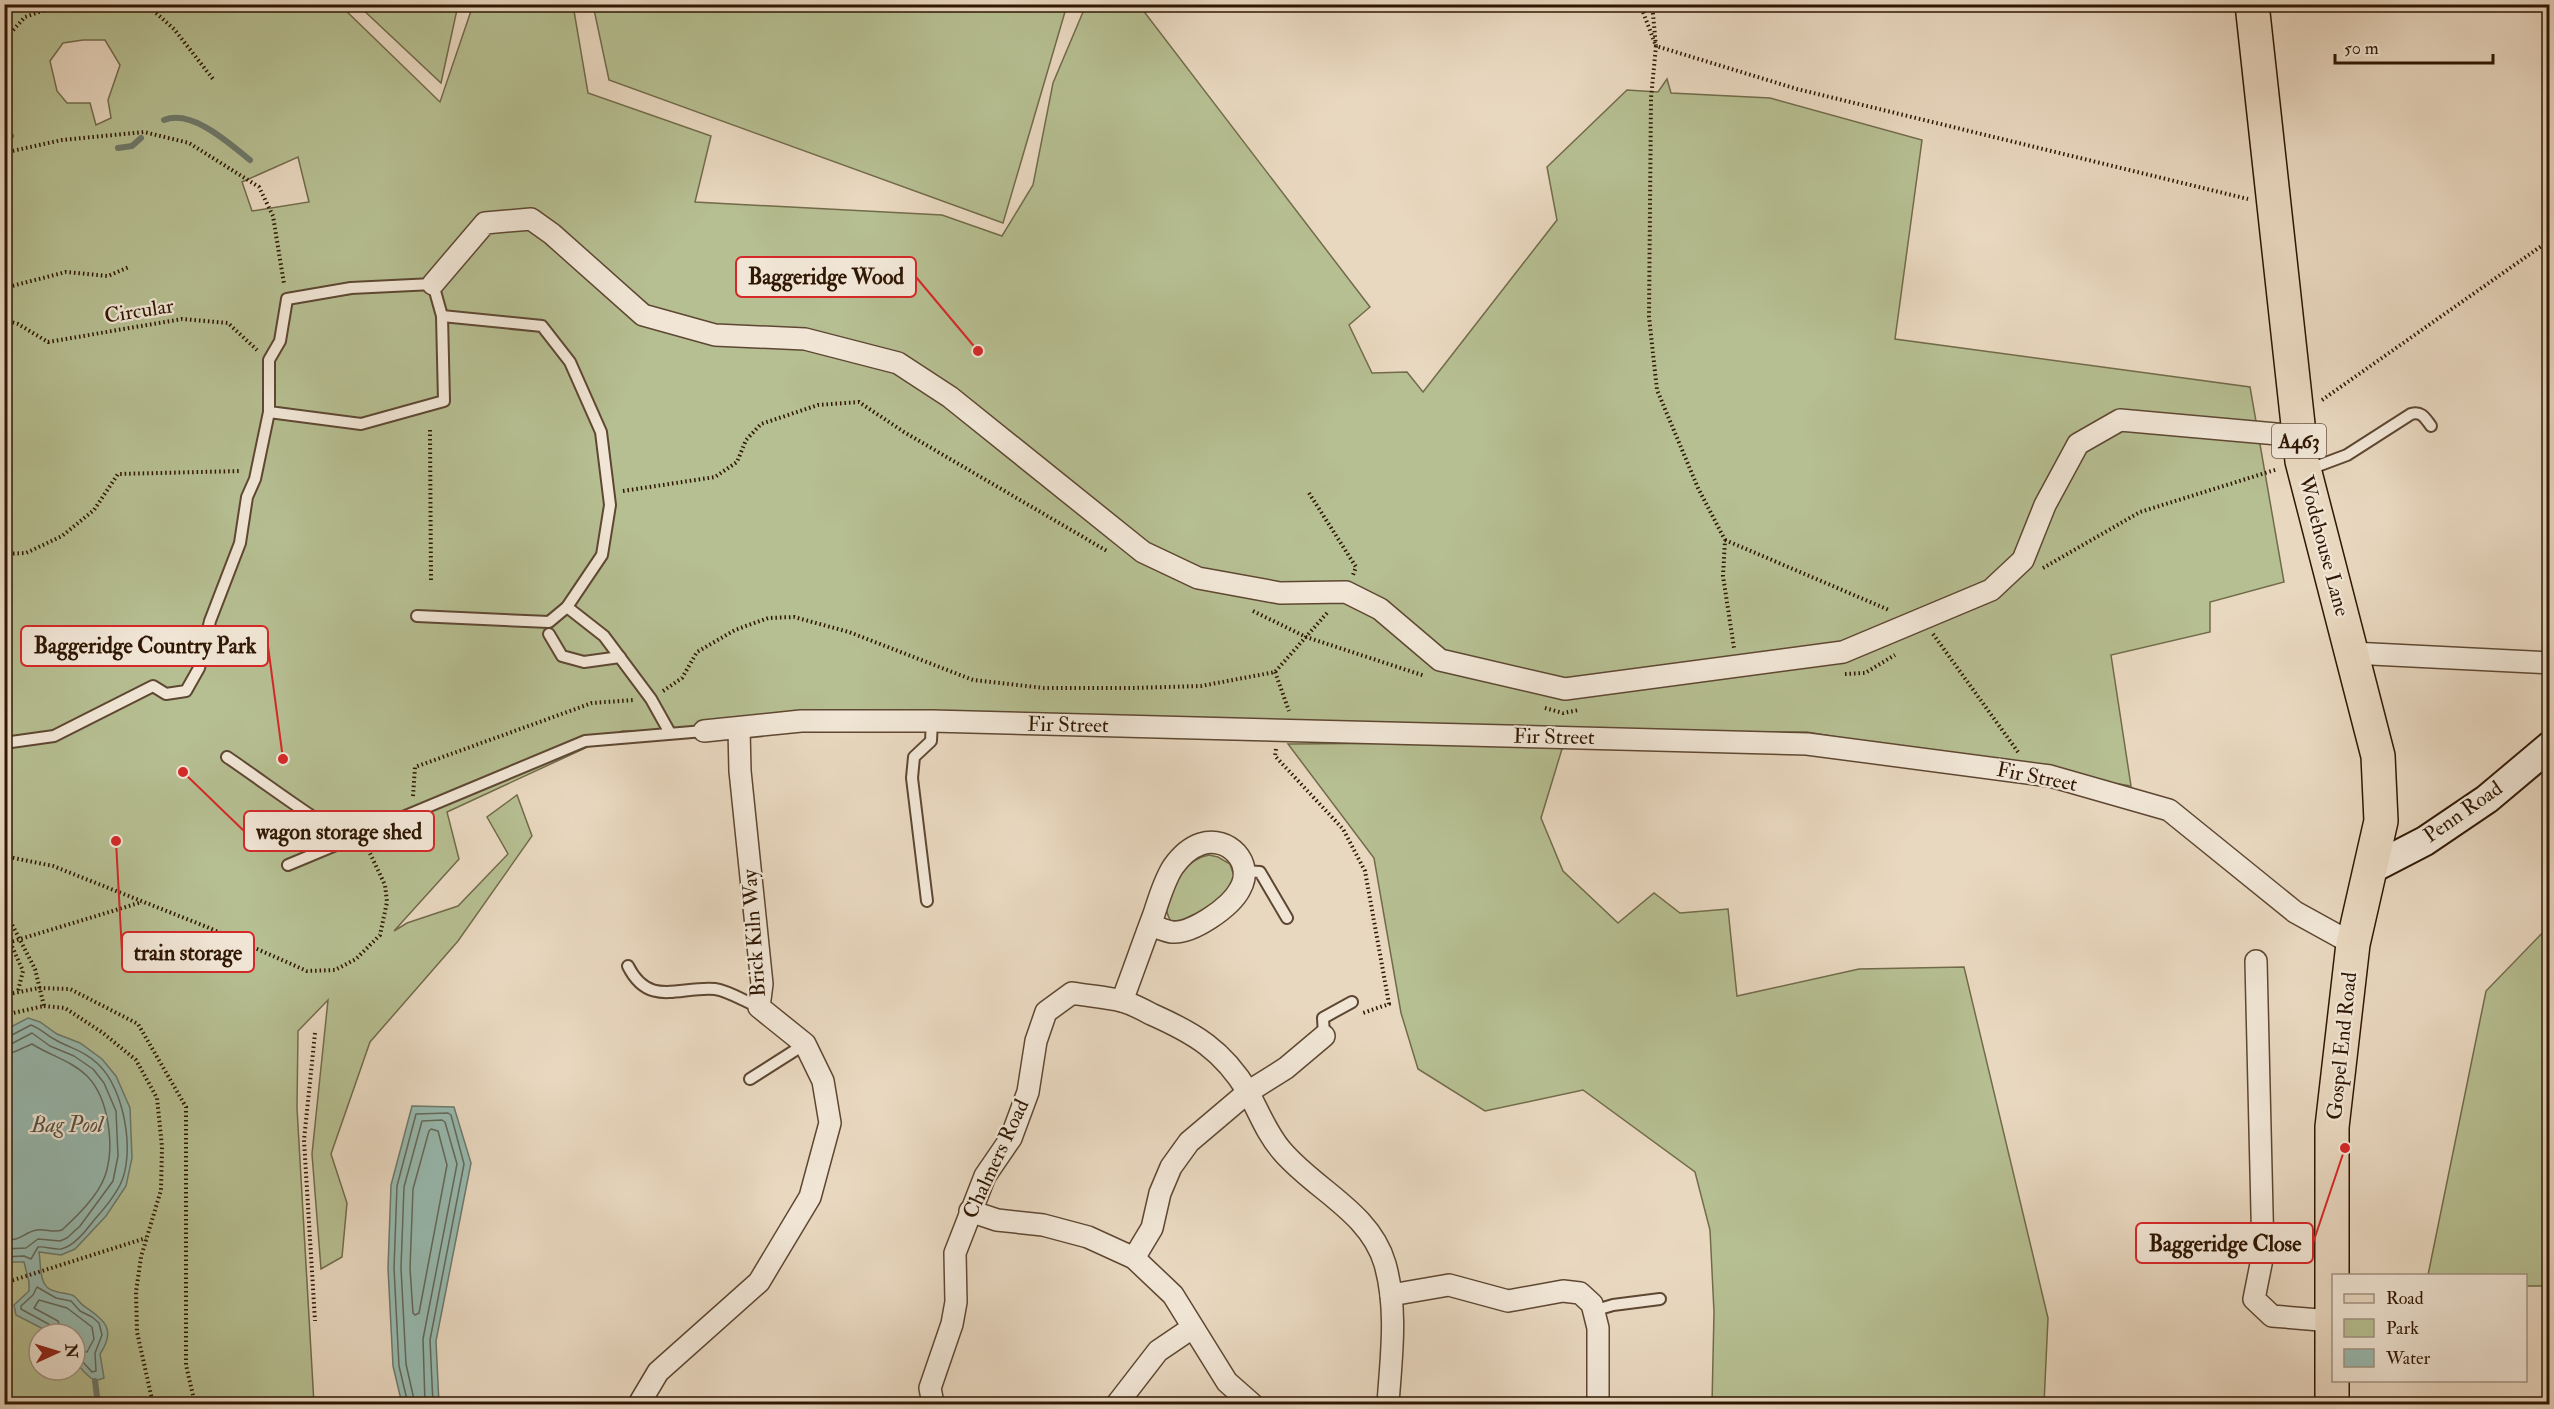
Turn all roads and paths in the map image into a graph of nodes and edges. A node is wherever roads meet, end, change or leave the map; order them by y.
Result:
1 (62, 4) edge
2 (146, 4) edge
3 (1640, 4) edge
4 (1652, 4) edge
5 (2252, 4) edge
6 (4, 40) edge
7 (1656, 46) junction
8 (213, 79) dead end
9 (4, 149) edge
10 (2275, 206) junction
11 (2550, 240) edge
12 (129, 267) dead end
13 (433, 284) junction
14 (4, 288) edge
15 (287, 299) junction
16 (442, 316) junction
17 (4, 320) edge
18 (268, 360) junction
19 (269, 412) junction
20 (2431, 426) dead end
21 (430, 430) dead end
22 (2300, 446) junction
23 (257, 471) junction
24 (1309, 493) dead end
25 (608, 494) junction
26 (1725, 540) junction
27 (1112, 553) dead end
28 (4, 554) edge
29 (2041, 569) dead end
30 (431, 583) dead end
31 (1346, 592) junction
32 (567, 607) junction
33 (1245, 607) dead end
34 (417, 616) dead end
35 (1915, 621) junction
36 (549, 634) dead end
37 (1306, 637) junction
38 (2352, 653) junction
39 (620, 657) junction
40 (2550, 663) edge
41 (1737, 667) junction
42 (1275, 672) junction
43 (1433, 678) dead end
44 (651, 699) junction
45 (1541, 707) dead end
46 (1585, 710) dead end
47 (932, 721) junction
48 (740, 729) junction
49 (1285, 730) junction
50 (704, 731) joint
51 (670, 733) junction
52 (4, 743) edge
53 (2550, 746) edge
54 (227, 757) dead end
55 (2034, 774) junction
56 (416, 812) junction
57 (362, 835) junction
58 (349, 840) junction
59 (4, 856) edge
60 (288, 865) dead end
61 (2370, 869) junction
62 (1244, 871) junction
63 (927, 901) dead end
64 (142, 902) junction
65 (4, 909) edge
66 (1287, 918) dead end
67 (1150, 925) junction
68 (4, 936) edge
69 (4, 944) edge
70 (2353, 944) junction
71 (2256, 961) dead end
72 (628, 966) dead end
73 (39, 988) junction
74 (18, 991) junction
75 (4, 996) edge
76 (1122, 1001) junction
77 (1352, 1002) dead end
78 (44, 1006) junction
79 (759, 1007) junction
80 (1360, 1014) dead end
81 (4, 1015) edge
82 (315, 1033) dead end
83 (1324, 1036) joint
84 (805, 1044) junction
85 (750, 1079) dead end
86 (1248, 1092) junction
87 (970, 1211) junction
88 (147, 1238) junction
89 (1134, 1258) junction
90 (4, 1283) edge
91 (1391, 1295) junction
92 (1660, 1299) dead end
93 (1593, 1311) junction
94 (315, 1321) dead end
95 (2332, 1321) edge
96 (1192, 1328) junction
97 (153, 1404) edge
98 (195, 1404) edge
99 (639, 1404) edge
100 (933, 1404) edge
101 (1117, 1404) edge
102 (1252, 1404) edge
103 (1388, 1404) edge
104 (1598, 1404) edge
105 (2332, 1404) edge
106 (2522, 1404) edge

1 - 6 path
2 - 8 path
3 - 7 path
4 - 7 path
5 - 10 main road, Wodehouse Lane / A463
7 - 10 path
7 - 26 path
9 - 15 path
10 - 22 main road, Wodehouse Lane / A463
11 - 22 path
12 - 14 path
13 - 15 lane
13 - 16 lane
13 - 31 street
15 - 18 lane
16 - 19 lane
16 - 25 lane
17 - 18 path, Circular
18 - 19 lane
19 - 23 lane
20 - 22 lane
21 - 30 path
22 - 29 path
22 - 35 street
22 - 38 main road, Wodehouse Lane / A463
23 - 28 path
23 - 52 lane
24 - 31 path
25 - 27 path
25 - 32 lane
26 - 35 path
26 - 41 path
31 - 37 path
31 - 41 street
32 - 34 lane
32 - 39 lane
33 - 37 path
35 - 41 street
35 - 55 path
36 - 39 lane
37 - 42 path
37 - 43 path
38 - 40 street
38 - 61 main road, Wodehouse Lane / A463
39 - 44 lane
42 - 44 path
42 - 49 path
44 - 51 lane
44 - 56 path
45 - 46 path
47 - 48 street, Fir Street
47 - 49 street, Fir Street
47 - 63 lane
48 - 50 street, Fir Street
48 - 79 street, Brick Kiln Way
49 - 55 street, Fir Street
49 - 80 path
50 - 51 lane
51 - 56 lane
53 - 61 street, Penn Road
54 - 58 lane
55 - 70 street, Fir Street
56 - 57 lane
57 - 58 lane
57 - 64 path
58 - 60 lane
59 - 64 path
61 - 70 main road, Gospel End Road / A463
62 - 66 lane
62 - 67 street
62 - 67 street
64 - 69 path, bridge
65 - 73 path
67 - 76 street
68 - 74 path
70 - 95 main road, Gospel End Road / A463
71 - 95 street
72 - 79 lane
73 - 74 path
73 - 78 path
73 - 98 path
74 - 75 path
76 - 86 street, Chalmers Road
76 - 87 street, Chalmers Road
77 - 83 lane
78 - 81 path
78 - 88 path
79 - 84 street, Brick Kiln Way
82 - 94 path
83 - 86 street
84 - 85 lane
84 - 99 street, Brick Kiln Way
86 - 89 street
86 - 91 street, Chalmers Road
87 - 89 street
87 - 100 street, Chalmers Road
88 - 90 path
88 - 97 path
89 - 96 street
91 - 93 street
91 - 103 street, Chalmers Road
92 - 93 lane
93 - 104 street
95 - 105 main road, Gospel End Road / A463
96 - 101 street
96 - 102 street
105 - 106 path

